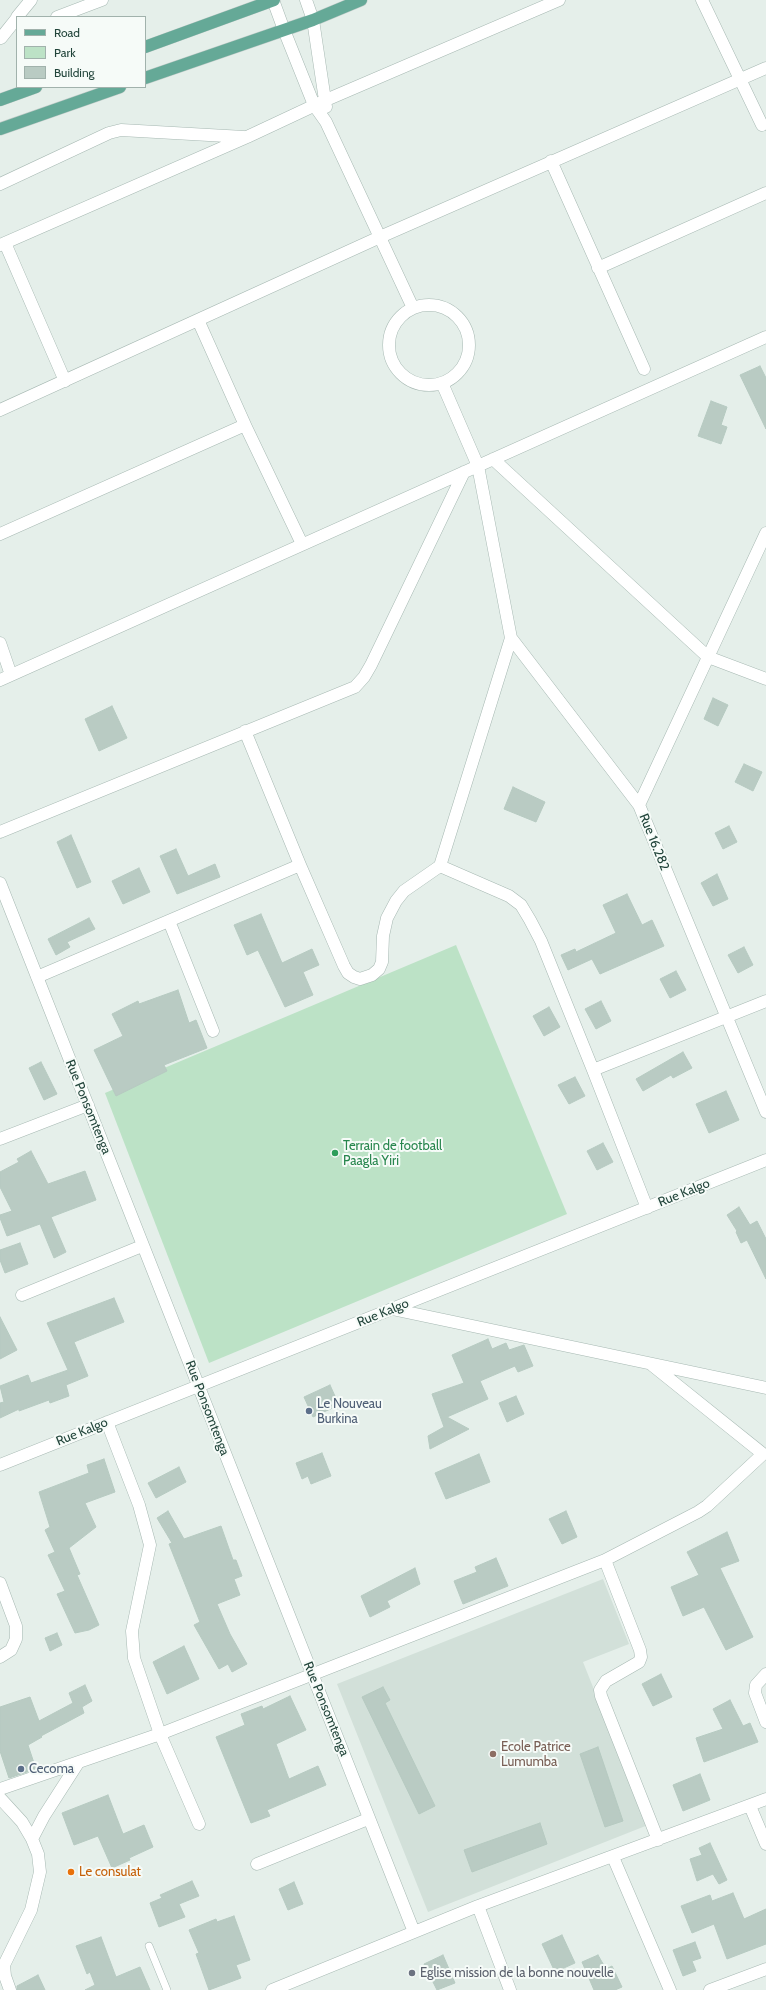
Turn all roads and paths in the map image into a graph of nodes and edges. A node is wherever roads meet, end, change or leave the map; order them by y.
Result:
1 (31, 0) edge
2 (102, 0) edge
3 (273, 0) edge
4 (306, 0) edge
5 (361, 0) edge
6 (559, 0) edge
7 (702, 0) edge
8 (18, 16) edge
9 (60, 16) edge
10 (16, 18) edge
11 (312, 20) junction
12 (284, 30) junction
13 (16, 32) edge
14 (0, 39) edge
15 (146, 47) edge
16 (766, 68) edge
17 (146, 78) edge
18 (740, 80) junction
19 (33, 88) edge
20 (117, 88) edge
21 (0, 100) edge
22 (326, 100) junction
23 (314, 106) junction
24 (326, 122) junction
25 (762, 125) dead end
26 (0, 129) edge
27 (247, 137) junction
28 (551, 161) junction
29 (0, 184) edge
30 (766, 193) edge
31 (380, 237) junction
32 (2, 244) edge
33 (598, 268) junction
34 (413, 308) junction
35 (198, 320) junction
36 (766, 336) edge
37 (644, 368) dead end
38 (65, 381) junction
39 (442, 383) junction
40 (0, 410) edge
41 (245, 424) junction
42 (493, 459) junction
43 (478, 466) junction
44 (464, 472) junction
45 (766, 533) edge
46 (0, 534) edge
47 (302, 544) junction
48 (511, 638) junction
49 (0, 643) edge
50 (708, 656) junction
51 (6, 677) edge
52 (766, 679) edge
53 (246, 731) junction
54 (639, 805) junction
55 (0, 832) edge
56 (300, 865) junction
57 (440, 866) junction
58 (0, 883) edge
59 (169, 921) junction
60 (37, 977) junction
61 (766, 1001) edge
62 (727, 1016) junction
63 (213, 1031) dead end
64 (593, 1070) junction
65 (88, 1105) junction
66 (766, 1112) edge
67 (0, 1139) edge
68 (766, 1160) edge
69 (647, 1208) junction
70 (142, 1246) junction
71 (22, 1296) dead end
72 (391, 1309) junction
73 (652, 1365) junction
74 (198, 1386) junction
75 (766, 1388) edge
76 (107, 1422) junction
77 (765, 1454) edge
78 (0, 1465) edge
79 (605, 1560) junction
80 (0, 1583) edge
81 (0, 1657) edge
82 (766, 1674) edge
83 (312, 1676) junction
84 (766, 1722) edge
85 (160, 1734) junction
86 (78, 1763) junction
87 (0, 1789) edge
88 (0, 1798) edge
89 (766, 1799) edge
90 (750, 1806) junction
91 (368, 1819) junction
92 (199, 1824) dead end
93 (32, 1838) junction
94 (658, 1840) junction
95 (766, 1844) edge
96 (613, 1857) junction
97 (257, 1864) dead end
98 (478, 1906) junction
99 (414, 1932) junction
100 (149, 1946) dead end
101 (766, 1969) edge
102 (10, 1990) edge
103 (167, 1990) edge
104 (272, 1990) edge
105 (510, 1990) edge
106 (670, 1990) edge
107 (710, 1990) edge

1 - 8 street
2 - 9 street
3 - 12 street
3 - 15 main road
4 - 11 street
5 - 11 main road
6 - 22 street
7 - 18 street
10 - 14 street
11 - 12 main road
11 - 22 street
12 - 17 main road
12 - 23 street
13 - 14 street
16 - 18 street
18 - 25 street
18 - 28 street
19 - 21 main road
20 - 26 main road
22 - 23 street
22 - 24 street
23 - 24 street
23 - 27 street
24 - 31 street
27 - 29 street
27 - 32 street
28 - 31 street
28 - 33 street
30 - 33 street
31 - 34 street
31 - 35 street
32 - 38 street
33 - 37 street
34 - 39 street
34 - 39 street
35 - 38 street
35 - 41 street
36 - 42 street
38 - 40 street
39 - 43 street
41 - 46 street
41 - 47 street
42 - 43 street
42 - 50 street
43 - 44 street
43 - 48 street
44 - 47 street
44 - 53 street
45 - 50 street, Rue 16.282
47 - 51 street
48 - 54 street
48 - 57 street
49 - 51 street
50 - 52 street
50 - 54 street, Rue 16.282
53 - 55 street
53 - 56 street
54 - 62 street, Rue 16.282
56 - 57 street
56 - 59 street
57 - 64 street
58 - 60 street, Rue Ponsomtenga
59 - 60 street
59 - 63 street
60 - 65 street, Rue Ponsomtenga
61 - 62 street
62 - 64 street
62 - 66 street, Rue 16.282
64 - 69 street
65 - 67 street
65 - 70 street, Rue Ponsomtenga
68 - 69 street, Rue Kalgo
69 - 72 street, Rue Kalgo
70 - 71 street
70 - 74 street, Rue Ponsomtenga
72 - 73 street
72 - 74 street, Rue Kalgo
73 - 75 street
73 - 77 street
74 - 76 street, Rue Kalgo
74 - 83 street, Rue Ponsomtenga
76 - 78 street, Rue Kalgo
76 - 85 street
77 - 79 street
79 - 83 street
79 - 94 street
80 - 81 street
82 - 84 street
83 - 85 street
83 - 91 street, Rue Ponsomtenga
85 - 86 street
85 - 92 street
86 - 87 street
86 - 93 street
88 - 93 street
89 - 90 street
90 - 94 street
90 - 95 street
91 - 97 street
91 - 99 street, Rue Ponsomtenga
93 - 102 street
94 - 96 street
96 - 98 street
96 - 106 street
98 - 99 street
98 - 105 street
99 - 104 street
100 - 103 lane
101 - 107 street

